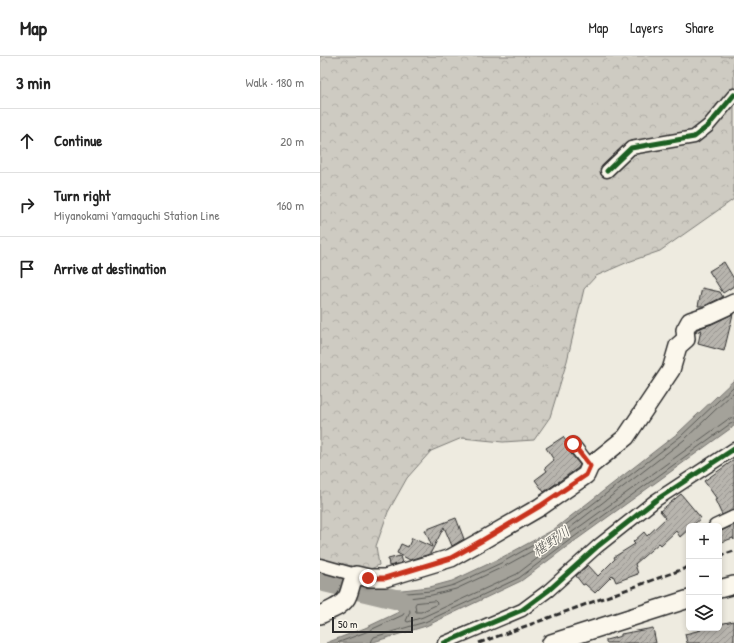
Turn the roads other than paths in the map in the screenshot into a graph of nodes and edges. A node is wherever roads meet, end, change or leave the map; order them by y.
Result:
1 (734, 94) edge
2 (607, 171) dead end
3 (734, 303) edge
4 (573, 444) dead end
5 (734, 448) edge
6 (590, 466) junction
7 (734, 517) edge
8 (721, 523) edge
9 (320, 565) edge
10 (354, 577) junction
11 (734, 585) edge
12 (722, 588) edge
13 (686, 600) edge
14 (320, 615) edge
15 (444, 643) edge
16 (551, 643) edge

1 - 2 street
3 - 6 main road
4 - 6 street
5 - 15 street
6 - 10 main road
7 - 8 street
9 - 10 street
10 - 14 main road
11 - 12 main road
13 - 16 main road

